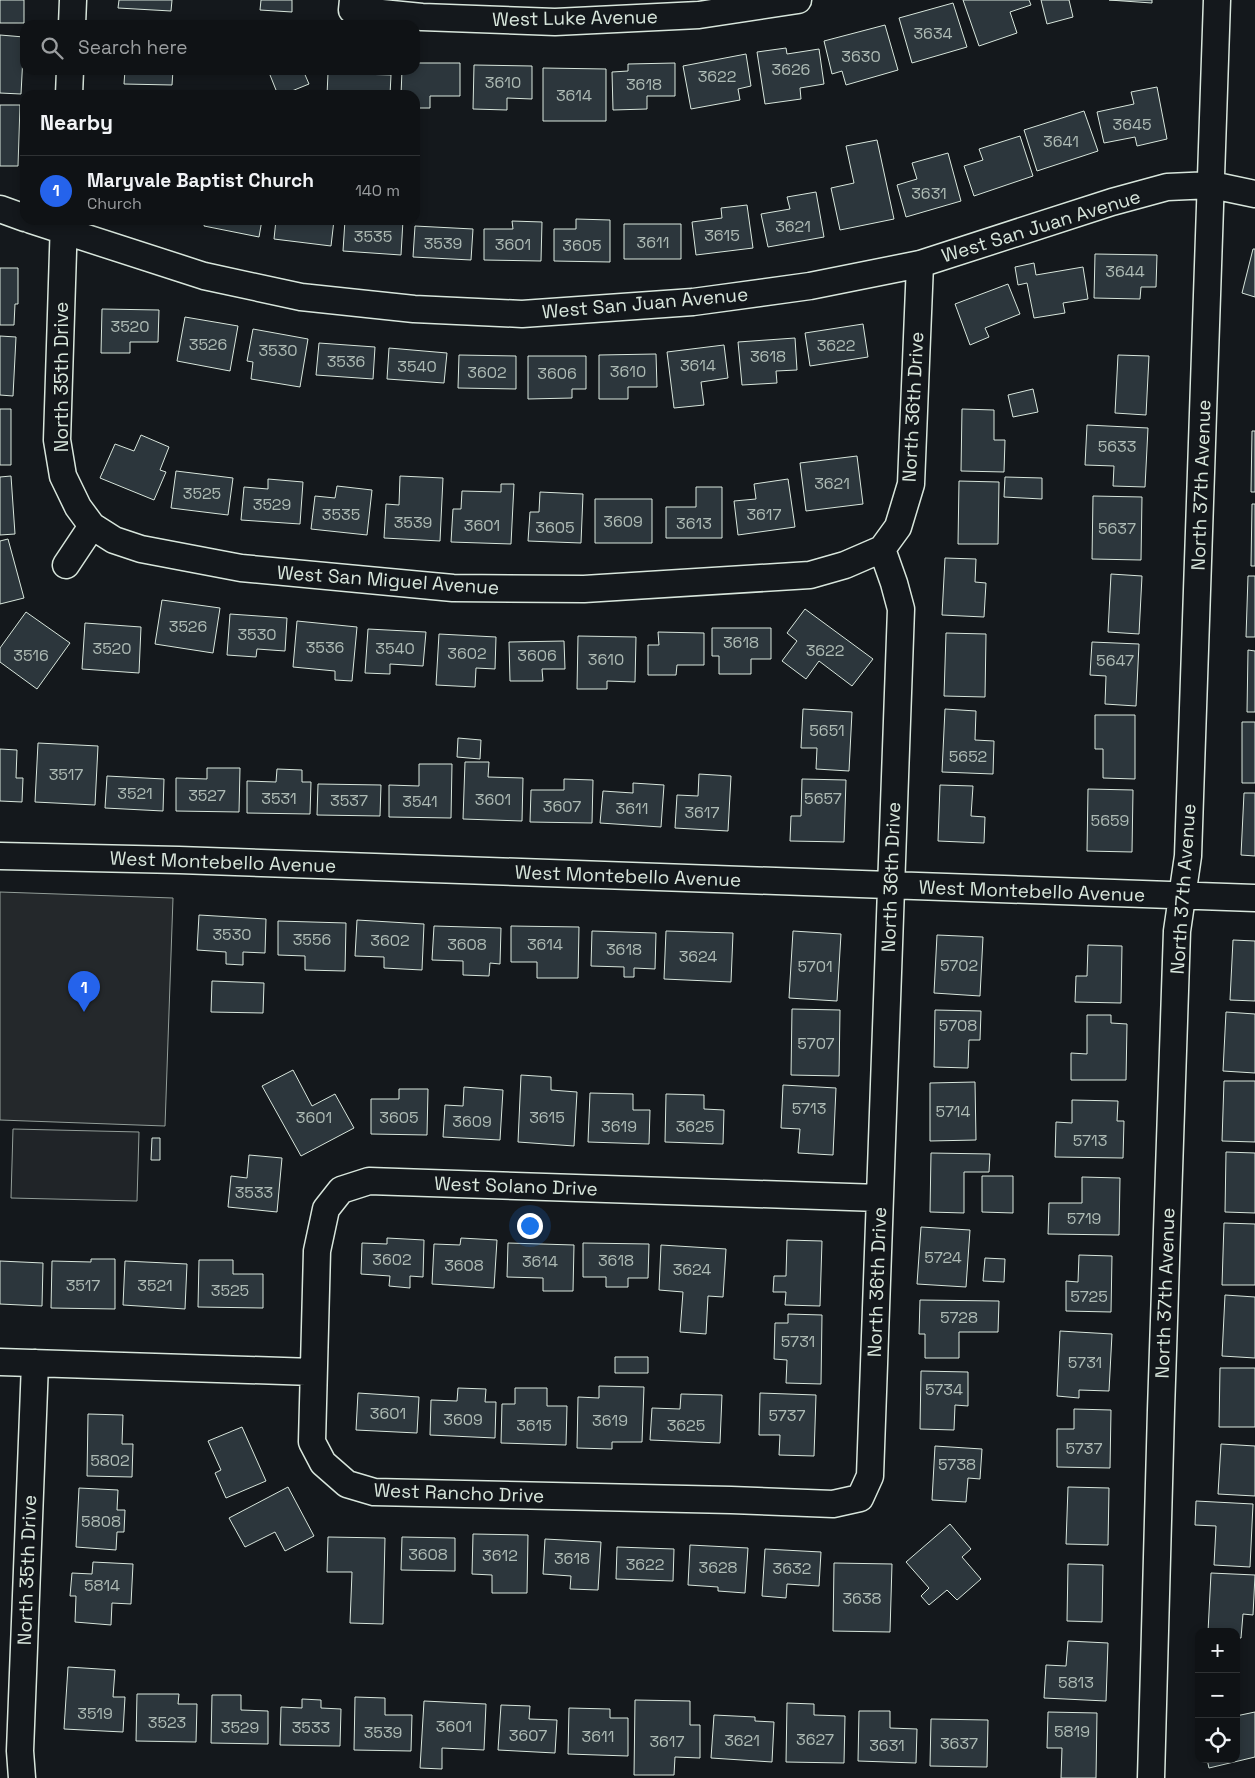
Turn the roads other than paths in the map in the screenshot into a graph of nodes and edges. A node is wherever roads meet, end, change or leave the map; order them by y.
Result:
1 (72, 0) edge
2 (798, 0) edge
3 (1217, 0) edge
4 (352, 5) edge
5 (72, 20) edge
6 (70, 75) edge
7 (69, 90) edge
8 (1212, 185) junction
9 (1255, 194) edge
10 (0, 209) edge
11 (20, 216) edge
12 (64, 226) edge
13 (920, 264) junction
14 (92, 526) junction
15 (882, 549) junction
16 (66, 565) dead end
17 (0, 856) edge
18 (891, 886) junction
19 (1182, 896) junction
20 (1255, 898) edge
21 (879, 1198) junction
22 (0, 1362) edge
23 (35, 1363) junction
24 (313, 1372) junction
25 (860, 1498) joint
26 (22, 1778) edge
27 (1151, 1778) edge

1 - 5 street
2 - 4 street, West Luke Avenue
3 - 8 street, North 37th Avenue
6 - 7 street
8 - 9 street, West San Juan Avenue
8 - 13 street, West San Juan Avenue
8 - 19 street, North 37th Avenue
10 - 11 street
12 - 13 street, West San Juan Avenue
12 - 14 street, North 35th Drive
13 - 15 street, North 36th Drive
14 - 15 street, West San Miguel Avenue
14 - 16 street
15 - 18 street, North 36th Drive
17 - 18 street, West Montebello Avenue
18 - 19 street, West Montebello Avenue
18 - 21 street, North 36th Drive
19 - 20 street, West Montebello Avenue
19 - 27 street, North 37th Avenue
21 - 24 street, West Solano Drive
21 - 25 street, North 36th Drive
22 - 23 street
23 - 24 street
23 - 26 street, North 35th Drive
24 - 25 street, West Rancho Drive

